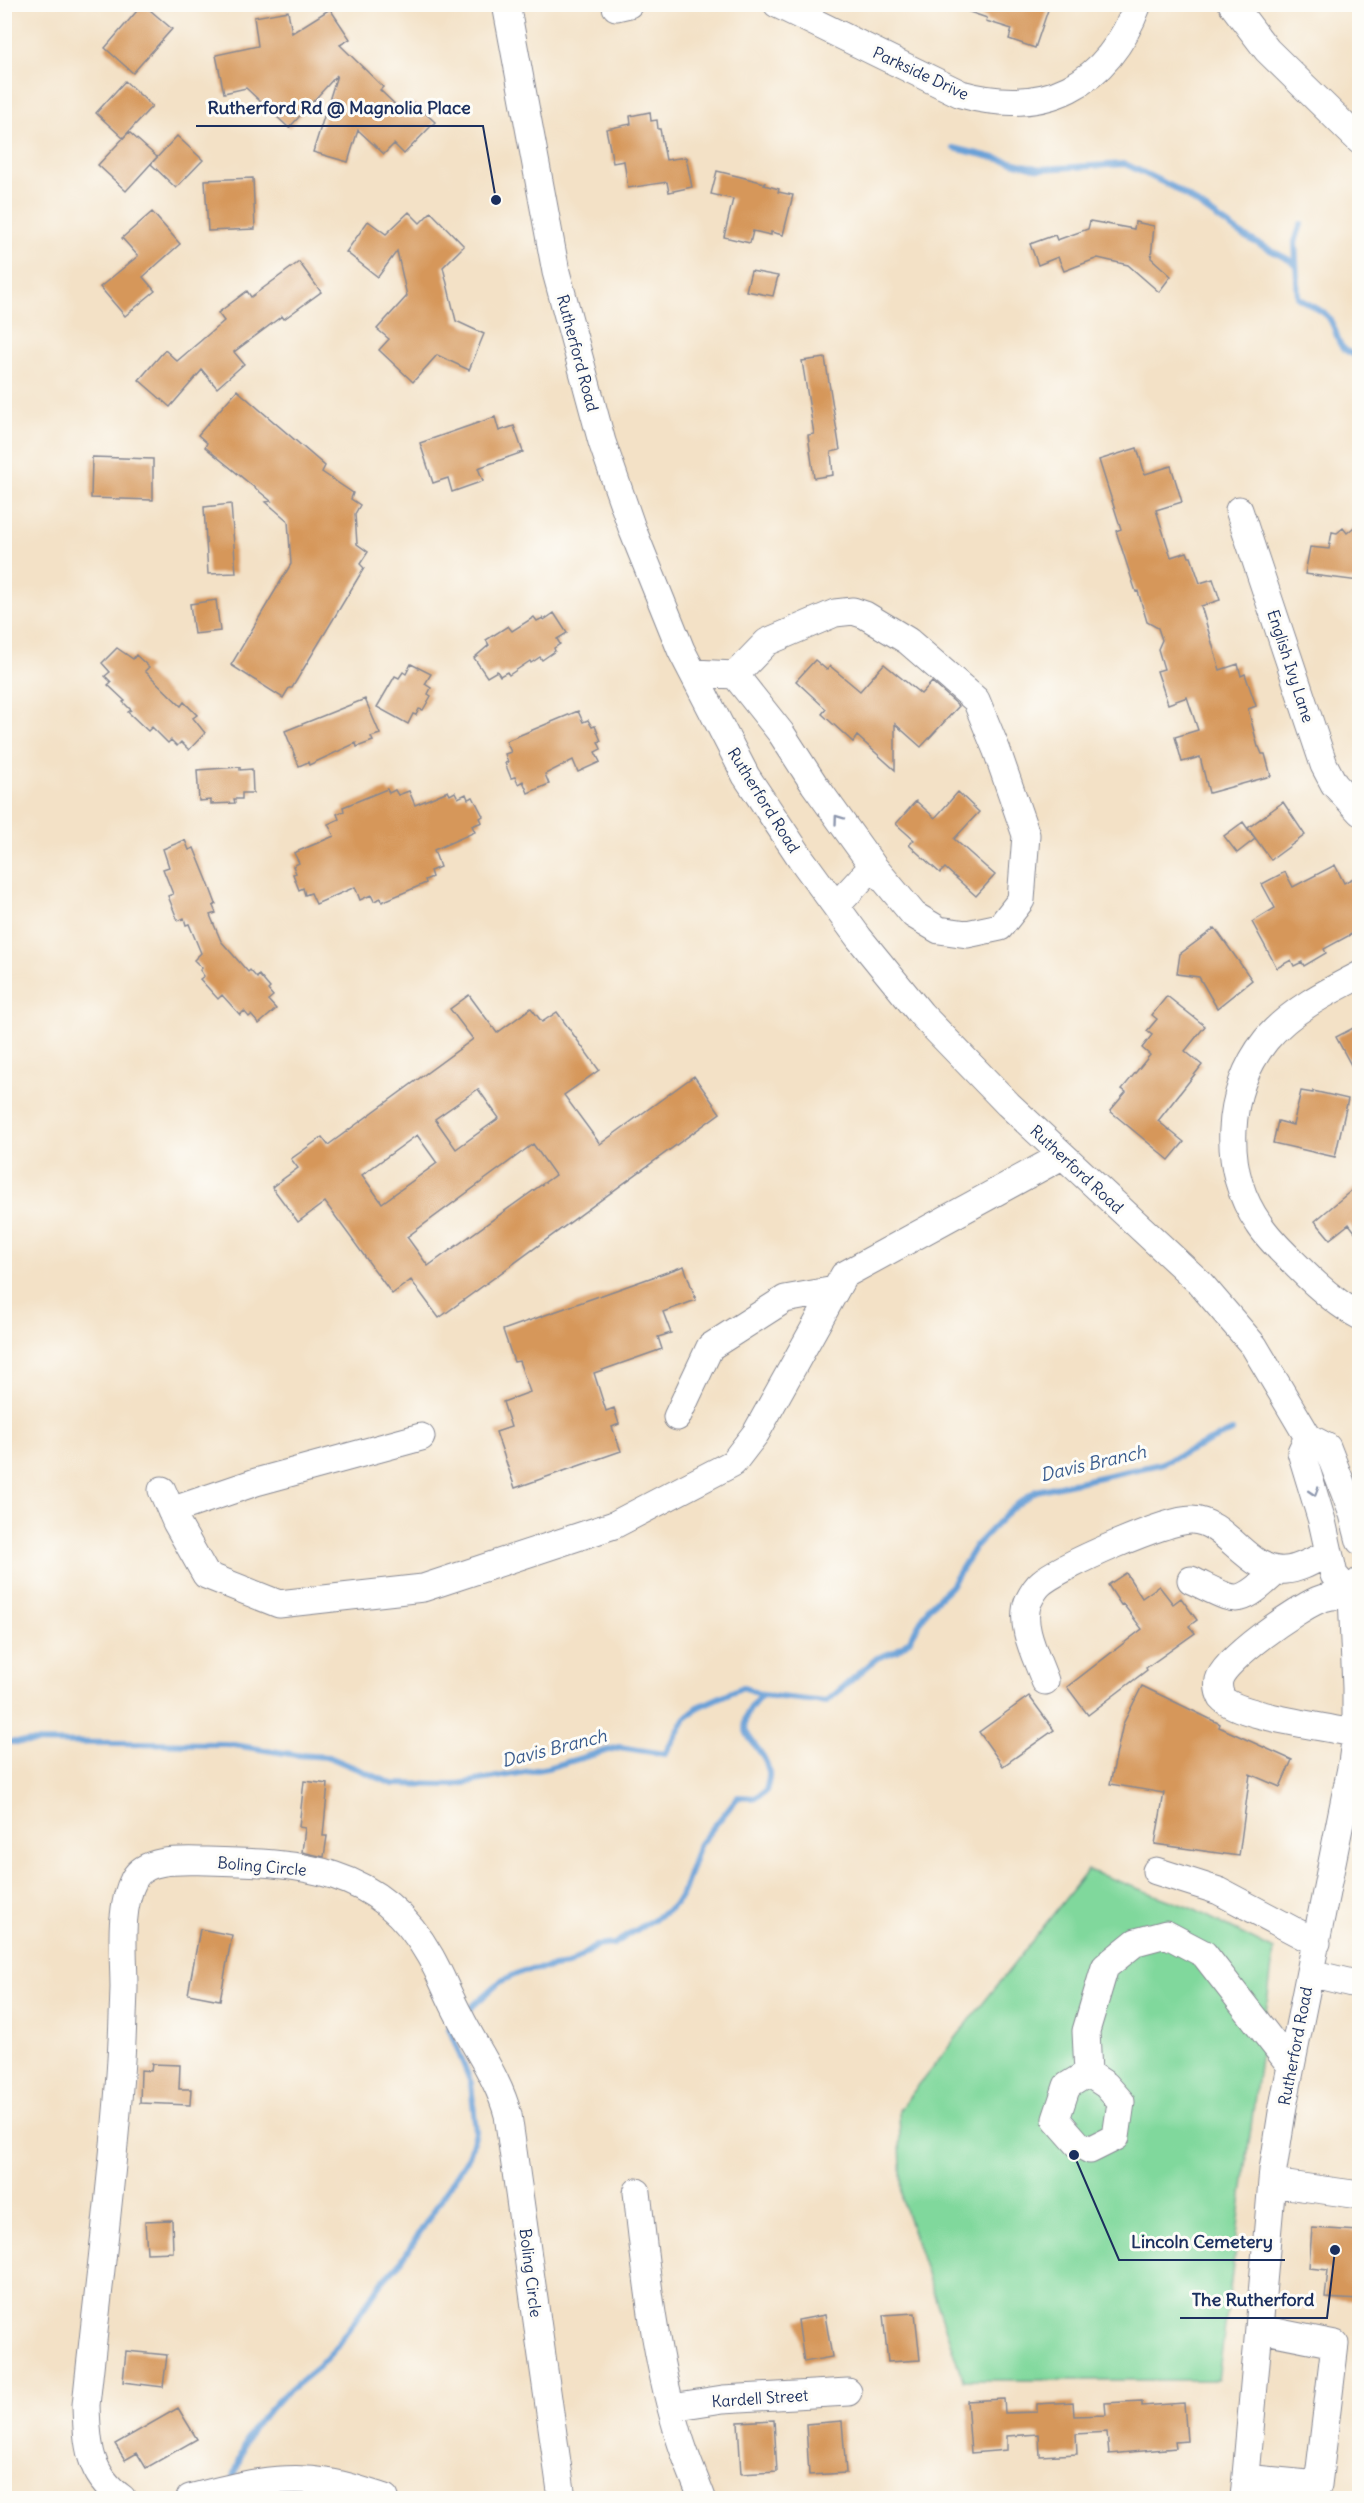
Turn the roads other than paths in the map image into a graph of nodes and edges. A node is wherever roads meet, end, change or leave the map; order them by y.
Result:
1 (506, 4) edge
2 (777, 4) edge
3 (1138, 4) edge
4 (1232, 4) edge
5 (1359, 141) edge
6 (1239, 510) dead end
7 (693, 673) junction
8 (735, 675) junction
9 (1359, 812) edge
10 (873, 866) junction
11 (836, 906) junction
12 (1359, 975) edge
13 (1062, 1156) junction
14 (835, 1290) junction
15 (1359, 1316) edge
16 (677, 1417) dead end
17 (421, 1437) dead end
18 (1308, 1437) junction
19 (1359, 1541) edge
20 (1329, 1554) junction
21 (1278, 1570) junction
22 (1191, 1580) dead end
23 (1357, 1591) edge
24 (1045, 1681) dead end
25 (1358, 1735) edge
26 (1352, 1806) edge
27 (1156, 1871) dead end
28 (1317, 1943) junction
29 (1310, 1973) junction
30 (1359, 1985) edge
31 (1291, 2066) junction
32 (1088, 2073) dead end
33 (1272, 2183) junction
34 (637, 2192) dead end
35 (1359, 2195) edge
36 (1260, 2330) junction
37 (848, 2392) dead end
38 (672, 2407) junction
39 (1245, 2488) edge
40 (122, 2499) edge
41 (190, 2499) edge
42 (385, 2499) edge
43 (562, 2499) edge
44 (702, 2499) edge

1 - 7 street, Rutherford Road
2 - 3 street, Parkside Drive
4 - 5 street
6 - 9 street, English Ivy Lane
7 - 8 street
7 - 11 street, Rutherford Road
10 -> 8 street
8 - 10 street
10 - 11 street
11 - 13 street, Rutherford Road
12 - 15 street
13 - 14 street
13 - 18 street, Rutherford Road
14 - 16 street
14 - 17 street
18 - 19 street, Rutherford Road
18 -> 20 street
20 - 21 street
20 - 23 street
21 - 22 street
21 - 24 street
23 - 25 street, Rutherford Road
23 - 25 street
25 - 26 street, Rutherford Road
26 - 28 street, Rutherford Road
27 - 28 street
28 - 29 street, Rutherford Road
29 - 30 street
29 - 31 street, Rutherford Road
31 - 32 street
31 - 33 street, Rutherford Road
33 - 35 street
33 - 36 street, Rutherford Road
34 - 38 street
36 - 39 street, Rutherford Road
36 - 39 street
37 - 38 street, Kardell Street
38 - 44 street
40 - 43 street, Boling Circle
41 - 42 street

